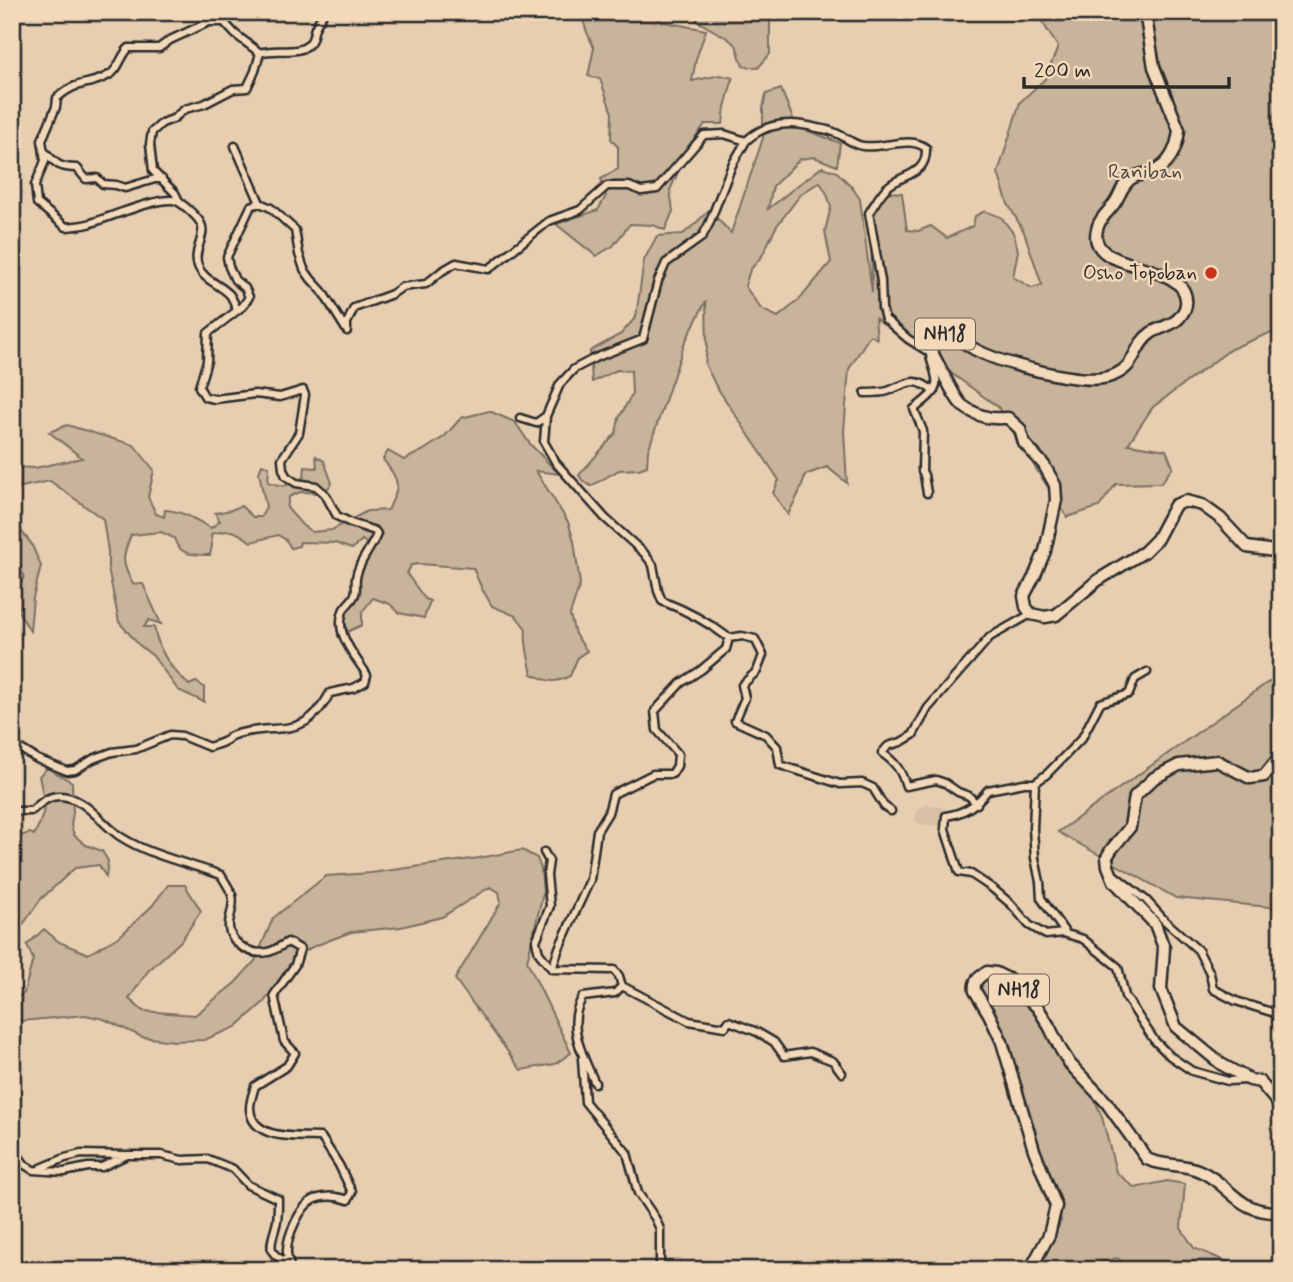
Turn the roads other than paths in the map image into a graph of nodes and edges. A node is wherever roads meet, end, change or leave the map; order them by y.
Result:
1 (324, 12) edge
2 (1145, 12) edge
3 (260, 53) junction
4 (746, 141) junction
5 (235, 146) dead end
6 (45, 152) dead end
7 (162, 179) junction
8 (260, 203) junction
9 (181, 205) junction
10 (237, 310) junction
11 (931, 354) junction
12 (865, 393) dead end
13 (934, 393) junction
14 (546, 416) junction
15 (520, 418) dead end
16 (927, 493) dead end
17 (1281, 552) edge
18 (1031, 614) junction
19 (729, 638) junction
20 (1147, 672) dead end
21 (12, 730) edge
22 (12, 746) edge
23 (1281, 751) edge
24 (1034, 783) junction
25 (977, 804) junction
26 (12, 811) edge
27 (891, 811) dead end
28 (544, 852) dead end
29 (1111, 873) junction
30 (1066, 934) junction
31 (552, 969) junction
32 (622, 986) junction
33 (1281, 1015) edge
34 (582, 1053) junction
35 (842, 1073) dead end
36 (1250, 1080) junction
37 (595, 1083) dead end
38 (12, 1096) edge
39 (1281, 1107) edge
40 (12, 1109) edge
41 (12, 1147) edge
42 (127, 1155) junction
43 (33, 1170) junction
44 (1281, 1212) edge
45 (290, 1266) edge
46 (660, 1270) edge
47 (1030, 1270) edge

1 - 3 street
2 - 11 main road, NH18
3 - 7 street
3 - 9 street
4 - 8 street
4 - 11 street
4 - 14 street
5 - 8 street
6 - 7 street
7 - 9 street
8 - 10 street
9 - 10 street
10 - 22 street
11 - 13 street
11 - 18 main road, NH18
12 - 13 street
13 - 16 street
14 - 15 street
14 - 19 street
17 - 18 main road
18 - 25 street
19 - 27 street
19 - 31 street
20 - 24 street
21 - 22 street
23 - 29 main road
24 - 25 street
24 - 30 street
25 - 30 street
26 - 45 street
28 - 31 street
29 - 33 street
29 - 36 main road
30 - 36 street
31 - 32 street
32 - 34 street
32 - 35 street
34 - 37 street
34 - 46 street
36 - 39 main road
38 - 40 street
41 - 43 street
42 - 43 street
42 - 43 street
42 - 45 street
44 - 47 main road, NH18

